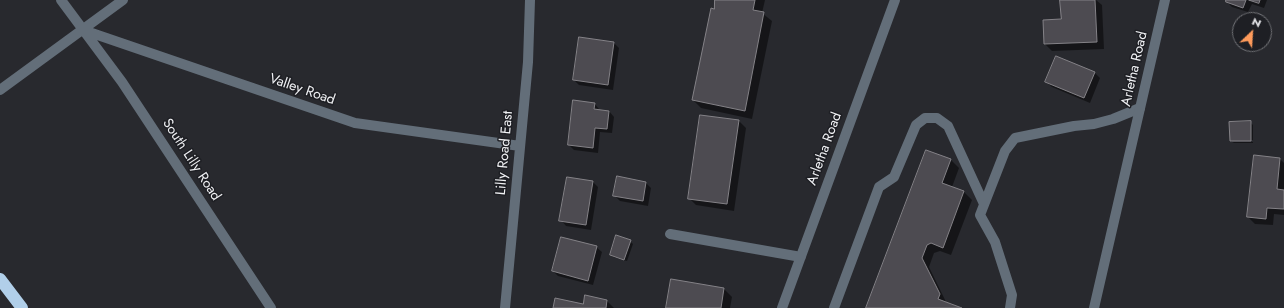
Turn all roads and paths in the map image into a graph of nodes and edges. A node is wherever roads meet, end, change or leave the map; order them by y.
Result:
1 (61, 0) edge
2 (124, 0) edge
3 (530, 0) edge
4 (895, 0) edge
5 (1165, 0) edge
6 (83, 30) junction
7 (0, 90) edge
8 (1140, 108) junction
9 (520, 146) junction
10 (984, 204) junction
11 (670, 234) dead end
12 (801, 257) junction
13 (0, 279) edge
14 (22, 308) edge
15 (271, 308) edge
16 (505, 308) edge
17 (782, 308) edge
18 (834, 308) edge
19 (1010, 308) edge
20 (1094, 308) edge

1 - 6 street, South Lilly Road
2 - 6 street
3 - 9 street, Lilly Road East
4 - 12 street, Arletha Road
5 - 8 street, Arletha Road
6 - 7 street
6 - 9 street, Valley Road
6 - 15 street, South Lilly Road
8 - 10 street
8 - 20 street, Arletha Road
9 - 16 street, Lilly Road East
10 - 18 street
10 - 19 street
11 - 12 street
12 - 17 street, Arletha Road
13 - 14 highway

